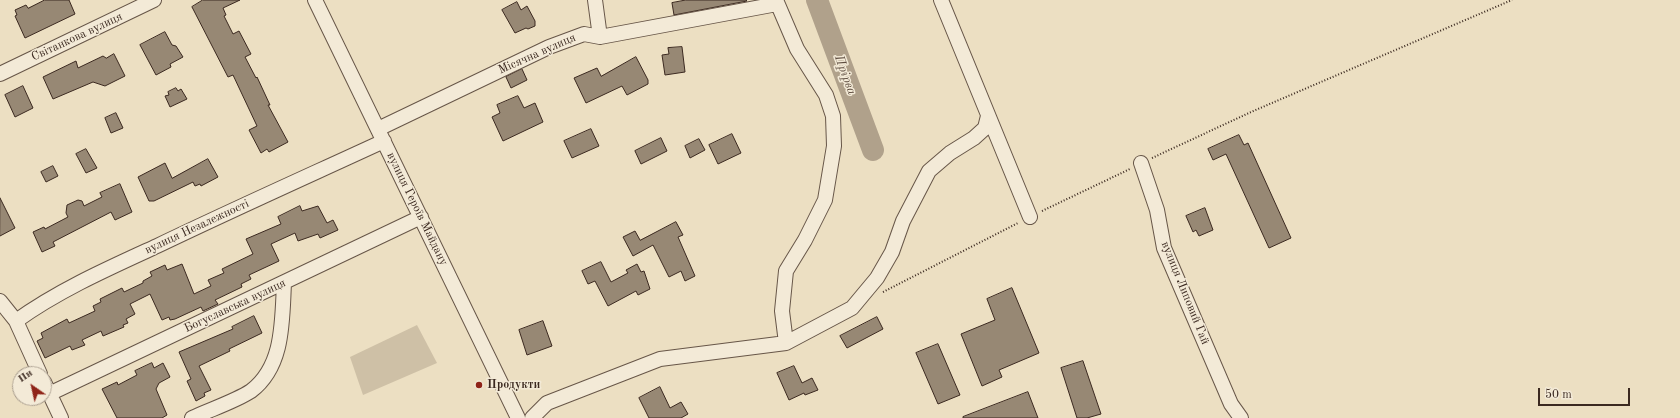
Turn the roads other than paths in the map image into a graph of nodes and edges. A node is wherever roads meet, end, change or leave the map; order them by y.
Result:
1 (154, 0) edge
2 (315, 0) edge
3 (595, 0) edge
4 (776, 2) edge
5 (947, 3) edge
6 (600, 37) junction
7 (0, 74) edge
8 (988, 116) junction
9 (381, 135) junction
10 (1141, 163) road end
11 (421, 217) junction
12 (1030, 217) road end
13 (284, 283) junction
14 (0, 301) edge
15 (16, 321) junction
16 (786, 343) junction
17 (36, 366) edge
18 (52, 386) edge
19 (52, 399) edge
20 (61, 418) edge
21 (192, 418) edge
22 (518, 418) edge
23 (532, 418) edge
24 (1241, 418) edge

1 - 7 street, Світанкова вулиця
2 - 9 street, вулиця Героїв Майдану
3 - 6 street
4 - 6 street, Місячна вулиця
4 - 16 street
5 - 8 street
6 - 9 street, Місячна вулиця
8 - 12 street
8 - 16 street
9 - 11 street, вулиця Героїв Майдану
9 - 15 street, вулиця Незалежності
10 - 24 street, вулиця Липовий Гай
11 - 13 street, Богуславська вулиця
11 - 22 street, вулиця Героїв Майдану
13 - 18 street, Богуславська вулиця
13 - 21 street
14 - 15 street
15 - 17 street
16 - 23 street
19 - 20 street

